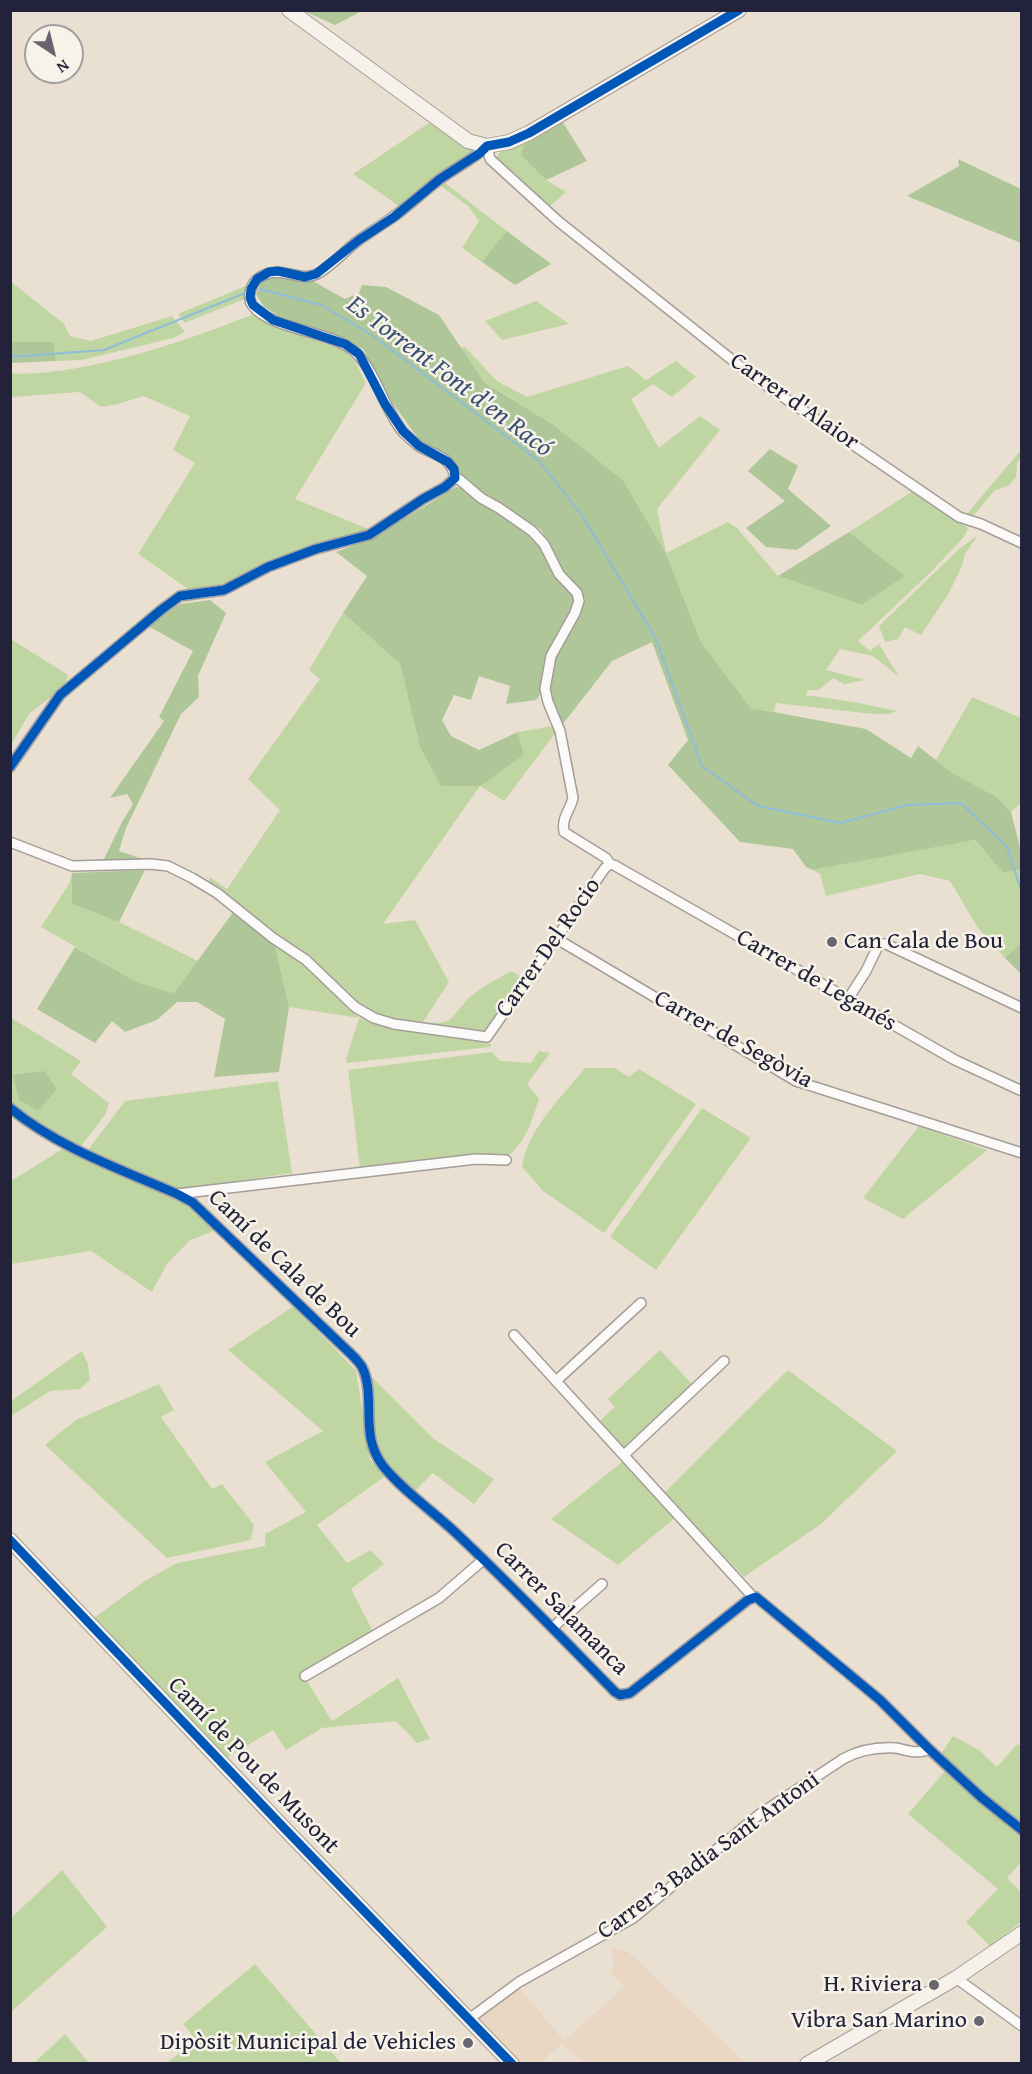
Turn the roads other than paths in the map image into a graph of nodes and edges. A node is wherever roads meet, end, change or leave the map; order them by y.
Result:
1 (289, 10) edge
2 (739, 10) edge
3 (487, 146) junction
4 (454, 478) junction
5 (1022, 543) edge
6 (10, 768) edge
7 (10, 842) edge
8 (612, 864) junction
9 (557, 939) junction
10 (848, 999) junction
11 (1022, 1008) edge
12 (1022, 1091) edge
13 (10, 1108) edge
14 (1022, 1153) edge
15 (506, 1160) dead end
16 (177, 1194) junction
17 (641, 1303) dead end
18 (514, 1335) dead end
19 (724, 1361) dead end
20 (556, 1381) junction
21 (625, 1454) junction
22 (392, 1475) joint
23 (10, 1540) edge
24 (483, 1560) junction
25 (602, 1584) dead end
26 (753, 1597) junction
27 (552, 1628) junction
28 (305, 1676) dead end
29 (929, 1749) junction
30 (1022, 1830) edge
31 (1022, 1932) edge
32 (956, 1978) junction
33 (469, 2019) junction
34 (1022, 2026) edge
35 (512, 2064) edge
36 (807, 2064) edge

1 - 3 street
2 - 3 street
3 - 4 street
3 - 5 street, Carrer d'Alaior
4 - 6 street
4 - 8 street, Carrer de Leganés
7 - 9 street, Carrer Del Rocio
8 - 9 street, Carrer Del Rocio
8 - 10 street, Carrer de Leganés
9 - 14 street, Carrer de Segòvia
10 - 11 street
10 - 12 street, Carrer de Leganés
13 - 16 street, Camí de Cala de Bou
15 - 16 street
16 - 22 street, Camí de Cala de Bou
17 - 20 street
18 - 20 street
19 - 21 street
20 - 21 street
21 - 26 street
22 - 24 street, Carrer Salamanca
23 - 33 street, Camí de Pou de Musont
24 - 27 street, Carrer Salamanca
24 - 28 street
25 - 27 street
26 - 27 street, Carrer Salamanca
26 - 29 street
29 - 30 street
29 - 33 street, Carrer 3 Badia Sant Antoni
31 - 32 street
32 - 34 street
32 - 36 street
33 - 35 street, Camí de Pou de Musont

